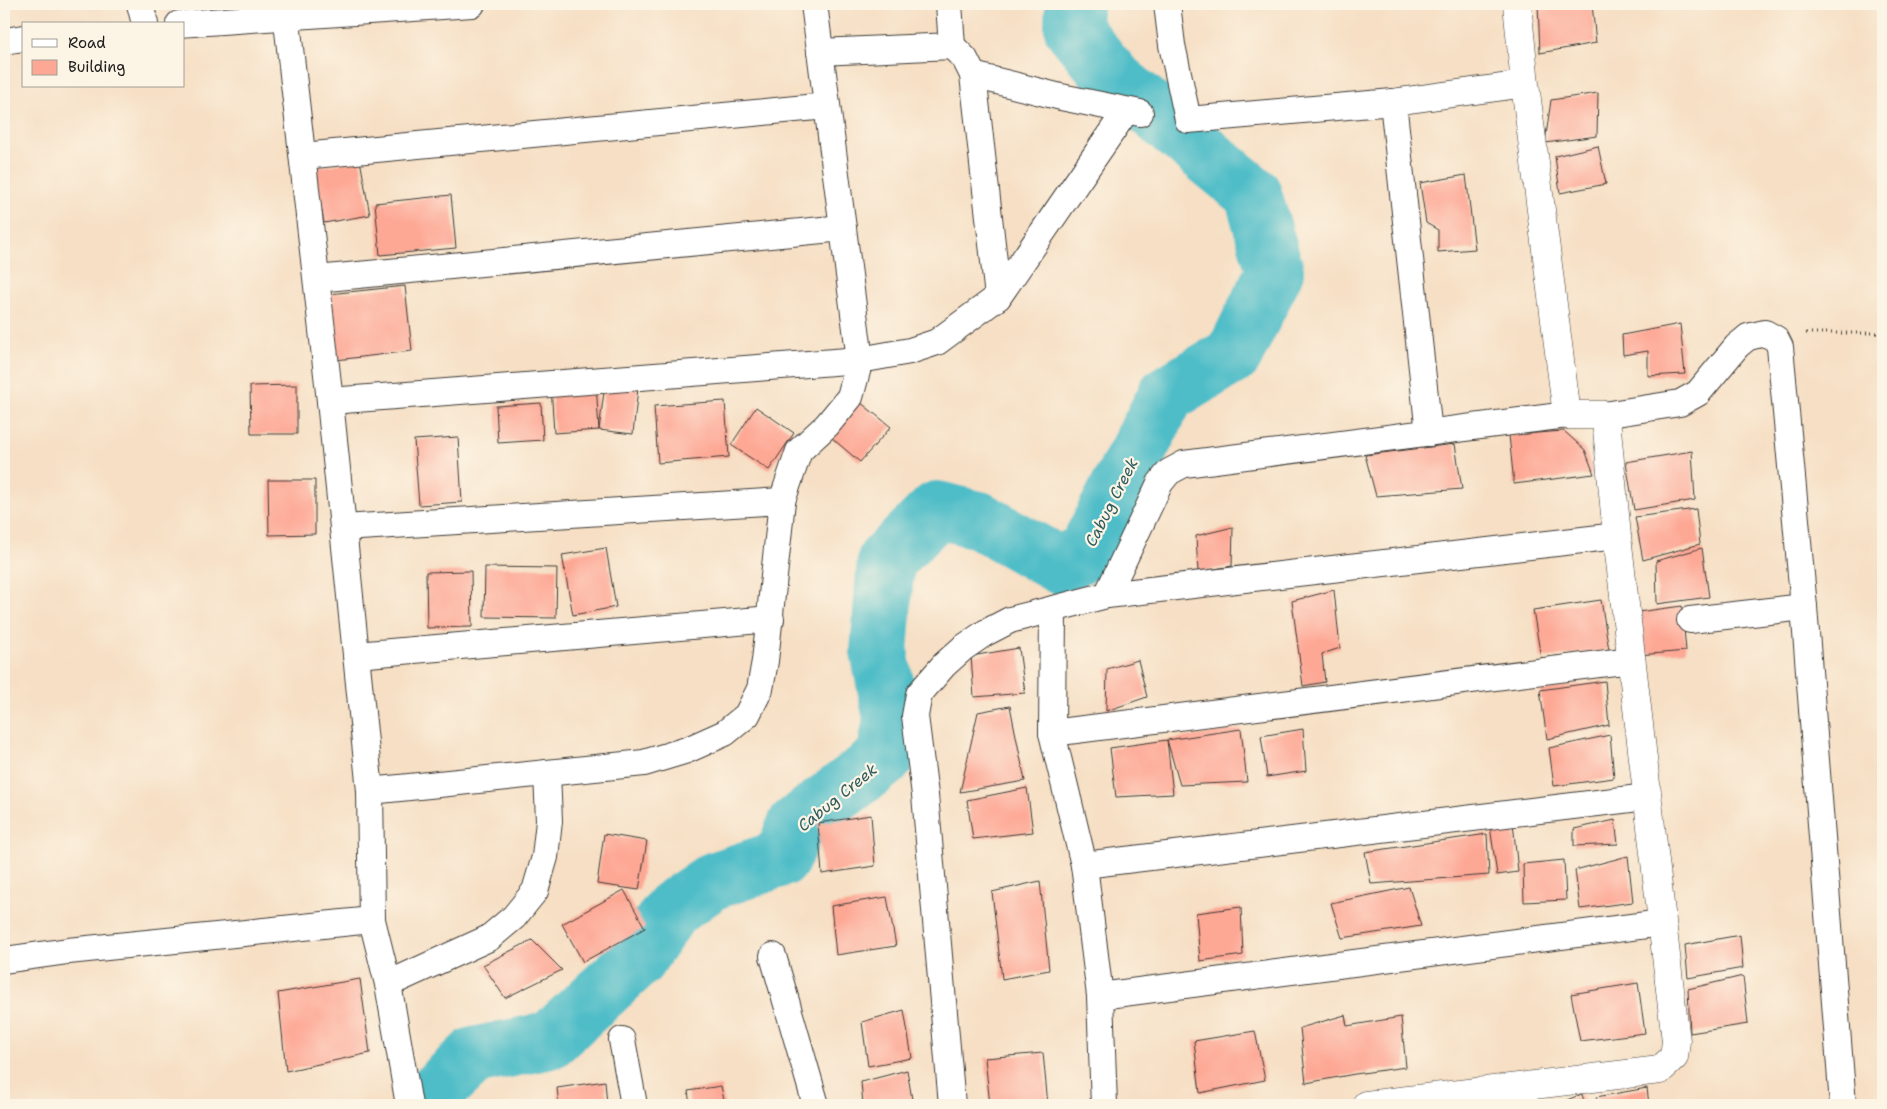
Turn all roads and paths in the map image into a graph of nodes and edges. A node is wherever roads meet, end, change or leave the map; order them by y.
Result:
1 (140, 4) edge
2 (472, 4) edge
3 (814, 4) edge
4 (949, 4) edge
5 (1167, 4) edge
6 (1517, 4) edge
7 (286, 10) edge
8 (144, 22) edge
9 (185, 23) edge
10 (22, 38) edge
11 (4, 40) edge
12 (952, 46) junction
13 (820, 52) junction
14 (973, 75) junction
15 (1526, 84) junction
16 (1392, 102) junction
17 (827, 106) junction
18 (303, 156) junction
19 (843, 228) junction
20 (317, 279) junction
21 (998, 297) junction
22 (1765, 333) junction
23 (1883, 333) edge
24 (860, 360) junction
25 (330, 401) junction
26 (1604, 415) junction
27 (1567, 416) junction
28 (1429, 433) junction
29 (782, 501) junction
30 (343, 528) junction
31 (1616, 536) junction
32 (1108, 595) junction
33 (1804, 607) junction
34 (1053, 609) junction
35 (771, 619) junction
36 (1690, 620) dead end
37 (356, 655) junction
38 (1631, 660) junction
39 (1052, 733) junction
40 (547, 773) junction
41 (370, 791) junction
42 (1647, 797) junction
43 (1084, 865) junction
44 (372, 920) junction
45 (1662, 922) junction
46 (773, 956) dead end
47 (4, 960) edge
48 (388, 984) junction
49 (1100, 996) junction
50 (622, 1040) dead end
51 (409, 1103) edge
52 (634, 1105) edge
53 (816, 1105) edge
54 (952, 1105) edge
55 (1104, 1105) edge
56 (1366, 1105) edge
57 (1843, 1105) edge

1 - 8 street
2 - 7 street
3 - 13 street
4 - 12 street
5 - 16 street
6 - 15 street
7 - 9 street
7 - 18 street
10 - 11 street
12 - 13 street
12 - 14 street
13 - 17 street
14 - 21 street
14 - 21 street
15 - 16 street
15 - 27 street
16 - 28 street
17 - 18 street
17 - 19 street
18 - 20 street
19 - 20 street
19 - 24 street
20 - 25 street
21 - 24 street
22 - 23 path
22 - 26 street
22 - 33 street
24 - 25 street
24 - 29 street
25 - 30 street
26 - 27 street
26 - 31 street
27 - 28 street
28 - 32 street
29 - 30 street
29 - 35 street
30 - 37 street
31 - 32 street
31 - 38 street
32 - 34 street
33 - 36 street
33 - 57 street
34 - 39 street
34 - 54 street
35 - 37 street
35 - 40 street
37 - 41 street
38 - 39 street
38 - 42 street
39 - 43 street
40 - 41 street
40 - 48 street
41 - 44 street
42 - 43 street
42 - 45 street
43 - 49 street
44 - 47 street
44 - 48 street
45 - 49 street
45 - 56 street
46 - 53 street
48 - 51 street
49 - 55 street
50 - 52 street

